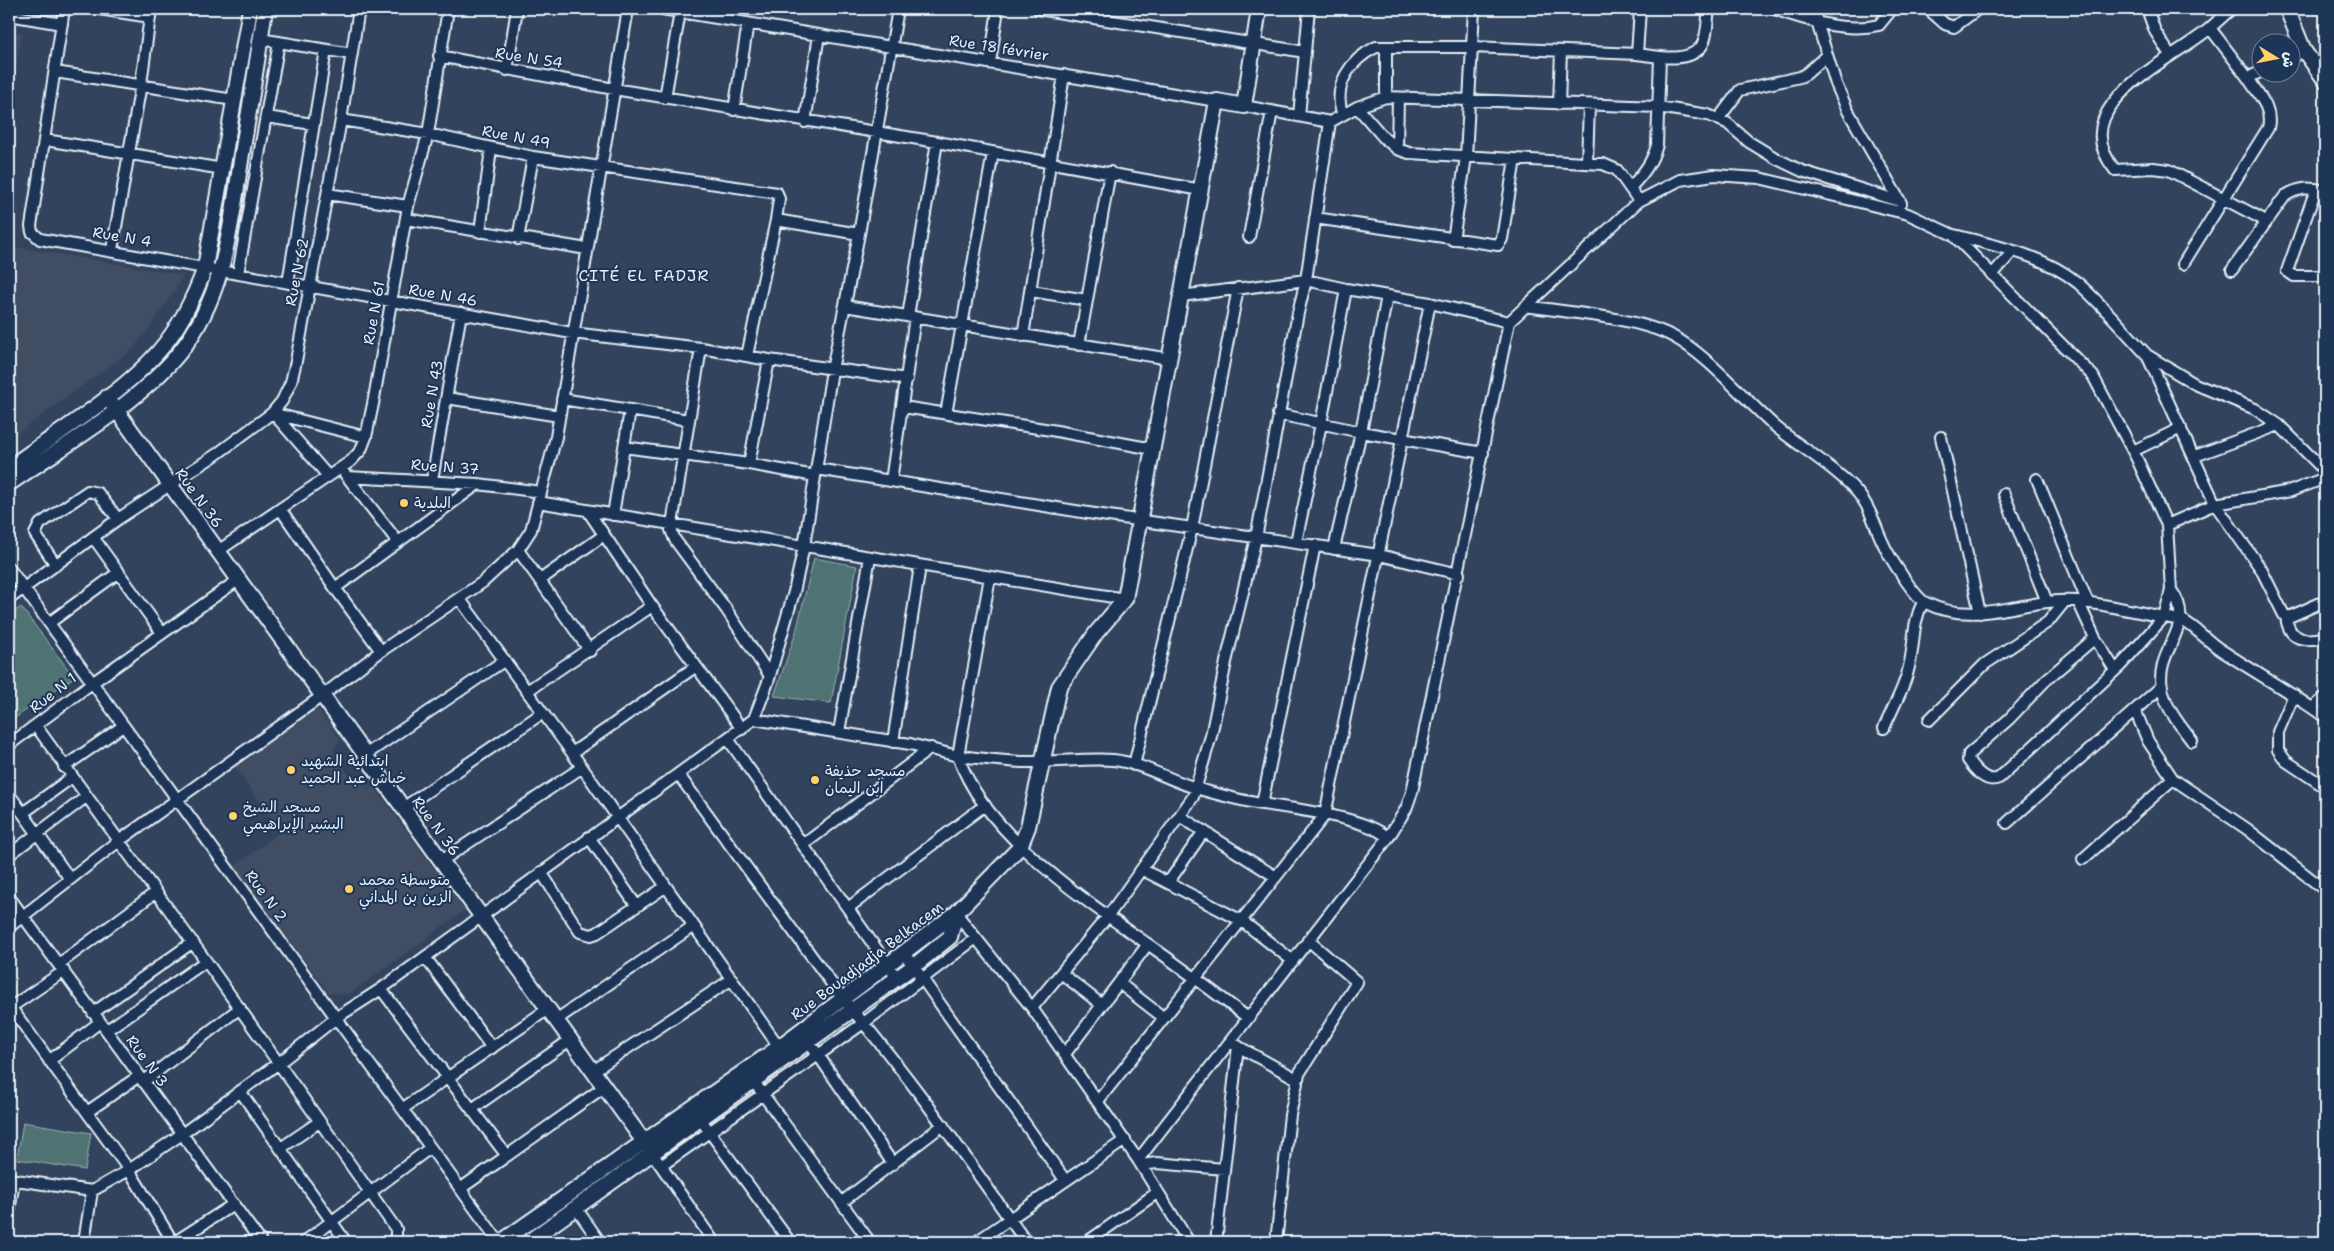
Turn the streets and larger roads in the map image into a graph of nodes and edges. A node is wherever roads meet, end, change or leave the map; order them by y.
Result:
1 (64, 9) edge
2 (99, 9) edge
3 (250, 9) edge
4 (265, 9) edge
5 (359, 9) edge
6 (448, 9) edge
7 (517, 9) edge
8 (628, 9) edge
9 (662, 9) edge
10 (898, 9) edge
11 (998, 9) edge
12 (1038, 9) edge
13 (1259, 9) edge
14 (1309, 9) edge
15 (1474, 9) edge
16 (1640, 9) edge
17 (1709, 9) edge
18 (1774, 9) edge
19 (1813, 9) edge
20 (1892, 9) edge
21 (1928, 9) edge
22 (1978, 9) edge
23 (2147, 9) edge
24 (2232, 9) edge
25 (2288, 9) edge
26 (680, 12) junction
27 (151, 13) edge
28 (9, 15) edge
29 (748, 23) junction
30 (1818, 23) junction
31 (62, 24) junction
32 (2210, 28) junction
33 (2293, 32) edge
34 (819, 35) junction
35 (260, 39) junction
36 (279, 42) junction
37 (1254, 44) junction
38 (891, 47) junction
39 (1386, 47) junction
40 (1472, 47) junction
41 (326, 50) junction
42 (1561, 51) junction
43 (1305, 52) junction
44 (352, 54) junction
45 (1637, 54) junction
46 (1828, 55) junction
47 (2170, 55) junction
48 (439, 56) junction
49 (1660, 56) junction
50 (2302, 58) edge
51 (990, 63) junction
52 (507, 70) junction
53 (55, 72) junction
54 (1064, 75) junction
55 (2252, 76) edge
56 (2248, 78) junction
57 (2325, 80) edge
58 (141, 84) junction
59 (614, 90) junction
60 (1386, 97) junction
61 (665, 98) junction
62 (1398, 98) junction
63 (234, 100) junction
64 (1469, 100) junction
65 (1217, 101) junction
66 (1559, 104) junction
67 (1589, 105) junction
68 (1244, 106) junction
69 (1357, 106) junction
70 (1658, 107) junction
71 (734, 110) junction
72 (1272, 111) junction
73 (1342, 114) junction
74 (1299, 116) junction
75 (266, 117) junction
76 (1719, 118) junction
77 (341, 120) junction
78 (806, 122) junction
79 (1330, 122) junction
80 (313, 124) junction
81 (428, 134) junction
82 (876, 134) junction
83 (45, 140) junction
84 (937, 142) junction
85 (491, 149) junction
86 (1397, 149) junction
87 (993, 153) junction
88 (129, 155) junction
89 (533, 157) junction
90 (1466, 157) junction
91 (1515, 159) junction
92 (1051, 163) junction
93 (1587, 163) junction
94 (600, 166) junction
95 (223, 169) junction
96 (1110, 172) junction
97 (1630, 188) junction
98 (1201, 190) junction
99 (2321, 190) edge
100 (327, 194) junction
101 (2224, 199) junction
102 (1639, 201) junction
103 (1900, 201) junction
104 (408, 206) junction
105 (1908, 214) junction
106 (1316, 218) junction
107 (406, 220) junction
108 (776, 220) junction
109 (2266, 221) junction
110 (480, 232) junction
111 (860, 234) junction
112 (1953, 235) junction
113 (1249, 237) dead end
114 (518, 239) junction
115 (1453, 240) junction
116 (587, 249) junction
117 (112, 250) junction
118 (2013, 251) junction
119 (2184, 264) dead end
120 (205, 268) junction
121 (2232, 270) dead end
122 (220, 271) junction
123 (238, 274) junction
124 (1992, 275) junction
125 (2325, 276) edge
126 (1306, 280) junction
127 (288, 283) junction
128 (310, 286) junction
129 (1238, 288) junction
130 (1346, 289) junction
131 (1031, 291) junction
132 (1181, 296) junction
133 (1387, 296) junction
134 (1087, 300) junction
135 (392, 302) junction
136 (1430, 303) junction
137 (846, 306) junction
138 (1526, 306) junction
139 (461, 313) junction
140 (912, 316) junction
141 (1509, 322) junction
142 (962, 326) junction
143 (572, 333) junction
144 (1023, 336) junction
145 (1079, 345) junction
146 (701, 348) junction
147 (2147, 355) junction
148 (747, 356) junction
149 (1170, 359) junction
150 (769, 360) junction
151 (832, 370) junction
152 (907, 379) junction
153 (107, 398) junction
154 (447, 398) junction
155 (562, 399) junction
156 (903, 407) junction
157 (630, 410) junction
158 (116, 411) junction
159 (272, 413) junction
160 (946, 414) junction
161 (1278, 414) junction
162 (559, 416) junction
163 (688, 420) junction
164 (1322, 424) junction
165 (2279, 425) junction
166 (2181, 428) junction
167 (1361, 432) junction
168 (366, 437) junction
169 (1940, 437) dead end
170 (1402, 438) junction
171 (624, 447) junction
172 (1153, 449) junction
173 (2133, 451) junction
174 (1483, 453) junction
175 (682, 455) junction
176 (2194, 456) junction
177 (749, 464) junction
178 (9, 468) edge
179 (340, 468) junction
180 (2325, 472) edge
181 (816, 473) junction
182 (328, 476) junction
183 (347, 477) junction
184 (2325, 478) edge
185 (2037, 479) dead end
186 (432, 480) junction
187 (890, 481) junction
188 (9, 484) edge
189 (478, 484) junction
190 (170, 485) junction
191 (541, 492) junction
192 (2004, 494) dead end
193 (538, 502) junction
194 (2215, 504) junction
195 (281, 510) junction
196 (588, 511) junction
197 (613, 515) junction
198 (118, 519) junction
199 (1140, 520) junction
200 (671, 523) junction
201 (2167, 525) junction
202 (1192, 528) junction
203 (604, 534) junction
204 (93, 537) junction
205 (1256, 538) junction
206 (398, 542) junction
207 (1296, 542) junction
208 (1315, 545) junction
209 (804, 546) junction
210 (1334, 549) junction
211 (518, 550) junction
212 (218, 551) junction
213 (1379, 556) junction
214 (870, 557) junction
215 (56, 565) junction
216 (920, 566) junction
217 (9, 568) edge
218 (119, 572) junction
219 (1459, 574) junction
220 (990, 577) junction
221 (238, 580) junction
222 (540, 580) junction
223 (23, 588) junction
224 (335, 588) junction
225 (2171, 590) junction
226 (459, 598) junction
227 (9, 599) edge
228 (1125, 599) junction
229 (2065, 601) junction
230 (2325, 601) edge
231 (1923, 602) junction
232 (2047, 602) junction
233 (2078, 602) junction
234 (2088, 603) junction
235 (652, 606) junction
236 (1980, 613) junction
237 (2164, 617) junction
238 (2286, 617) junction
239 (2182, 620) junction
240 (49, 624) junction
241 (162, 633) junction
242 (2325, 637) edge
243 (2095, 638) junction
244 (381, 651) junction
245 (590, 651) junction
246 (505, 660) junction
247 (695, 667) junction
248 (2115, 670) junction
249 (770, 676) junction
250 (92, 683) junction
251 (2162, 686) junction
252 (527, 691) junction
253 (2294, 695) junction
254 (322, 696) junction
255 (2325, 697) edge
256 (2313, 708) junction
257 (2134, 710) junction
258 (541, 714) junction
259 (2325, 717) edge
260 (754, 719) junction
261 (1929, 720) dead end
262 (36, 726) junction
263 (123, 726) junction
264 (1884, 728) dead end
265 (742, 729) junction
266 (839, 732) junction
267 (728, 740) junction
268 (893, 742) junction
269 (2192, 742) dead end
270 (9, 745) edge
271 (931, 748) junction
272 (572, 753) junction
273 (365, 756) junction
274 (958, 756) junction
275 (1042, 762) junction
276 (1134, 765) junction
277 (64, 767) junction
278 (581, 768) junction
279 (678, 774) junction
280 (71, 778) junction
281 (2173, 779) junction
282 (2325, 787) edge
283 (1196, 789) junction
284 (9, 794) edge
285 (86, 798) junction
286 (178, 800) junction
287 (1262, 804) junction
288 (985, 805) junction
289 (403, 808) junction
290 (23, 813) junction
291 (1325, 815) junction
292 (1181, 817) junction
293 (618, 819) junction
294 (2007, 823) dead end
295 (1204, 831) junction
296 (38, 833) junction
297 (589, 837) junction
298 (1388, 838) junction
299 (118, 841) junction
300 (803, 845) junction
301 (1020, 847) junction
302 (9, 855) edge
303 (2083, 859) dead end
304 (441, 861) junction
305 (1143, 870) junction
306 (541, 872) junction
307 (2325, 876) edge
308 (1276, 877) junction
309 (70, 879) junction
310 (1168, 883) junction
311 (665, 887) junction
312 (2322, 888) edge
313 (156, 892) junction
314 (9, 897) edge
315 (636, 905) junction
316 (848, 908) junction
317 (956, 913) junction
318 (480, 915) junction
319 (23, 916) junction
320 (1108, 916) junction
321 (1242, 921) junction
322 (692, 926) junction
323 (9, 927) edge
324 (976, 938) junction
325 (1308, 940) junction
326 (193, 942) junction
327 (1148, 944) junction
328 (904, 953) junction
329 (425, 957) junction
330 (206, 961) junction
331 (1293, 961) junction
332 (888, 966) junction
333 (914, 966) junction
334 (61, 967) junction
335 (1061, 973) junction
336 (896, 978) junction
337 (1196, 978) junction
338 (923, 979) junction
339 (732, 980) junction
340 (1119, 983) junction
341 (382, 989) junction
342 (848, 1004) junction
343 (1102, 1005) junction
344 (10, 1006) edge
345 (240, 1008) junction
346 (1032, 1008) junction
347 (93, 1013) junction
348 (552, 1014) junction
349 (336, 1018) junction
350 (1164, 1018) junction
351 (1248, 1018) junction
352 (100, 1022) junction
353 (865, 1022) junction
354 (106, 1030) junction
355 (570, 1040) junction
356 (1234, 1044) junction
357 (492, 1048) junction
358 (813, 1048) junction
359 (783, 1052) junction
360 (1065, 1054) junction
361 (49, 1061) junction
362 (278, 1064) junction
363 (593, 1071) junction
364 (449, 1078) junction
365 (141, 1079) junction
366 (1297, 1079) junction
367 (754, 1082) junction
368 (604, 1087) junction
369 (240, 1091) junction
370 (763, 1094) junction
371 (1098, 1101) junction
372 (402, 1109) junction
373 (472, 1109) junction
374 (87, 1112) junction
375 (701, 1120) junction
376 (319, 1122) junction
377 (943, 1124) junction
378 (710, 1132) junction
379 (182, 1134) junction
380 (1125, 1140) junction
381 (643, 1141) junction
382 (280, 1148) junction
383 (430, 1148) junction
384 (652, 1153) junction
385 (507, 1156) junction
386 (1140, 1162) junction
387 (893, 1164) junction
388 (661, 1166) junction
389 (1224, 1169) junction
390 (129, 1170) junction
391 (11, 1180) edge
392 (1065, 1180) junction
393 (460, 1189) junction
394 (92, 1191) junction
395 (1158, 1192) junction
396 (371, 1193) junction
397 (842, 1202) junction
398 (234, 1204) junction
399 (576, 1208) junction
400 (9, 1213) edge
401 (1008, 1218) junction
402 (333, 1221) junction
403 (84, 1242) edge
404 (174, 1242) edge
405 (261, 1242) edge
406 (304, 1242) edge
407 (346, 1242) edge
408 (391, 1242) edge
409 (500, 1242) edge
410 (528, 1242) edge
411 (600, 1242) edge
412 (714, 1242) edge
413 (790, 1242) edge
414 (870, 1242) edge
415 (976, 1242) edge
416 (1026, 1242) edge
417 (1087, 1242) edge
418 (1189, 1242) edge
419 (1216, 1242) edge
420 (1276, 1242) edge

1 - 31 street
2 - 27 street
3 - 63 street
4 - 35 street
5 - 44 street, Rue N 62
6 - 48 street, Rue N 61
7 - 52 street
8 - 59 street
9 - 26 street, Rue 18 février
10 - 38 street
11 - 51 street
12 - 37 street
13 - 37 street
14 - 43 street
15 - 40 street
16 - 45 street
17 - 49 street
18 - 30 street
19 - 30 street
20 - 30 street
21 - 22 street
23 - 47 street
24 - 32 street
25 - 33 street
26 - 29 street, Rue 18 février
26 - 61 street
27 - 58 street
28 - 31 street
29 - 34 street, Rue 18 février
29 - 71 street
30 - 46 street
31 - 53 street
32 - 47 street
32 - 56 street
34 - 38 street, Rue 18 février
34 - 78 street
35 - 36 street
35 - 122 street
36 - 41 street
36 - 75 street
37 - 43 street
37 - 68 street
38 - 51 street, Rue 18 février
38 - 82 street
39 - 40 street
39 - 60 street
39 - 73 street
40 - 42 street
40 - 64 street
41 - 44 street
41 - 80 street
42 - 45 street
42 - 66 street
43 - 74 street
44 - 77 street, Rue N 62
45 - 49 street
46 - 76 street
46 - 103 street
47 - 101 street
48 - 52 street, Rue N 54
48 - 81 street, Rue N 61
49 - 70 street
50 - 57 street
51 - 54 street, Rue 18 février
52 - 59 street, Rue N 54
53 - 58 street
53 - 83 street
54 - 65 street, Rue 18 février
54 - 92 street
55 - 56 street
56 - 101 street
58 - 63 street
58 - 88 street
59 - 61 street, Rue N 54
59 - 94 street
60 - 62 street
60 - 69 street
61 - 71 street, Rue N 54
62 - 64 street
62 - 86 street
63 - 95 street
64 - 66 street
64 - 90 street
65 - 68 street, Rue 18 février
65 - 98 street
66 - 67 street
67 - 70 street
67 - 93 street
68 - 72 street, Rue 18 février
69 - 73 street
69 - 86 street
70 - 76 street
70 - 97 street
71 - 78 street, Rue N 54
72 - 74 street, Rue 18 février
72 - 113 street
73 - 79 street
74 - 79 street, Rue 18 février
75 - 80 street
75 - 123 street
76 - 103 street
77 - 81 street, Rue N 49
77 - 100 street, Rue N 62
78 - 82 street, Rue N 54
79 - 106 street
80 - 127 street
81 - 85 street, Rue N 49
81 - 104 street, Rue N 61
82 - 84 street, Rue N 54
82 - 111 street
83 - 88 street
83 - 117 street, Rue N 4
84 - 87 street, Rue N 54
84 - 140 street
85 - 89 street, Rue N 49
85 - 110 street
86 - 90 street
87 - 92 street, Rue N 54
87 - 142 street
88 - 95 street
88 - 117 street
89 - 94 street, Rue N 49
89 - 114 street
90 - 91 street
90 - 115 street
91 - 93 street
91 - 115 street
92 - 96 street, Rue N 54
92 - 131 street
93 - 97 street
94 - 108 street, Rue N 49
94 - 116 street
95 - 120 street
96 - 98 street, Rue N 54
96 - 134 street
97 - 102 street
98 - 132 street
99 - 109 street
99 - 125 street
100 - 104 street
100 - 128 street, Rue N 62
101 - 109 street
101 - 119 street
102 - 105 street
102 - 138 street
103 - 105 street
104 - 107 street, Rue N 61
105 - 112 street
106 - 115 street
106 - 126 street
107 - 110 street
107 - 135 street, Rue N 61
108 - 111 street
108 - 148 street, Rue N 49
109 - 121 street
110 - 114 street
111 - 137 street
112 - 118 street
112 - 124 street
114 - 116 street
116 - 143 street
117 - 120 street, Rue N 4
118 - 124 street
118 - 147 street
120 - 122 street, Rue N 4
120 - 153 street
122 - 123 street, Rue N 46
122 - 158 street
123 - 127 street, Rue N 46
124 - 173 street
126 - 129 street
126 - 130 street
126 - 161 street
127 - 128 street, Rue N 46
128 - 135 street, Rue N 46
128 - 159 street, Rue N 62
129 - 132 street
129 - 202 street
130 - 133 street
130 - 164 street
131 - 134 street
131 - 144 street
132 - 149 street
133 - 136 street
133 - 167 street
134 - 145 street
135 - 139 street, Rue N 46
135 - 168 street, Rue N 61
136 - 141 street
136 - 170 street
137 - 140 street
137 - 151 street
138 - 141 street
138 - 231 street
139 - 143 street, Rue N 46
139 - 154 street, Rue N 43
140 - 142 street
140 - 152 street
141 - 174 street
142 - 144 street
142 - 160 street
143 - 146 street, Rue N 46
143 - 155 street
144 - 145 street
145 - 149 street
146 - 148 street, Rue N 46
146 - 163 street
147 - 165 street
147 - 166 street
148 - 150 street, Rue N 46
149 - 172 street
150 - 151 street, Rue N 46
150 - 177 street
151 - 152 street, Rue N 46
151 - 181 street
152 - 156 street
153 - 158 street, Rue N 36
153 - 178 street
154 - 162 street
154 - 186 street, Rue N 43
155 - 157 street
155 - 162 street
156 - 160 street
156 - 187 street
157 - 163 street
157 - 171 street
158 - 188 street
158 - 190 street, Rue N 36
159 - 168 street
159 - 182 street
159 - 190 street, Rue N 62
160 - 172 street
161 - 164 street
161 - 205 street
162 - 191 street
163 - 175 street
164 - 167 street
164 - 207 street
165 - 176 street
165 - 180 street
166 - 173 street
166 - 176 street
167 - 170 street
167 - 210 street
168 - 179 street, Rue N 61
169 - 236 street
170 - 174 street
170 - 213 street
171 - 175 street
171 - 197 street
172 - 199 street
173 - 201 street
174 - 219 street
175 - 177 street
175 - 200 street
176 - 194 street
177 - 181 street
179 - 182 street, Rue N 61
179 - 183 street
181 - 187 street
181 - 209 street
182 - 195 street, Rue N 61
183 - 186 street, Rue N 37
183 - 206 street
184 - 194 street
185 - 234 street
186 - 189 street, Rue N 37
187 - 199 street
189 - 191 street, Rue N 37
189 - 206 street
190 - 198 street, Rue N 62
190 - 212 street, Rue N 36
191 - 193 street
192 - 232 street
193 - 196 street
193 - 211 street
194 - 201 street
194 - 238 street
195 - 212 street, Rue N 61
195 - 224 street
196 - 197 street
196 - 203 street
197 - 200 street
198 - 204 street, Rue N 62
198 - 215 street
199 - 202 street
199 - 228 street
200 - 209 street
200 - 249 street
201 - 225 street
202 - 205 street
202 - 276 street
203 - 222 street
203 - 235 street
204 - 215 street, Rue N 62
204 - 218 street
205 - 207 street
205 - 283 street
206 - 224 street
207 - 208 street
208 - 210 street
208 - 287 street
209 - 214 street
209 - 249 street
210 - 213 street
211 - 222 street
211 - 226 street
212 - 221 street, Rue N 36
213 - 219 street
213 - 291 street
214 - 216 street
214 - 266 street
215 - 223 street, Rue N 62
216 - 220 street
216 - 268 street
217 - 223 street, Rue N 2
218 - 240 street
218 - 241 street
219 - 298 street
220 - 228 street
220 - 274 street
221 - 241 street, Rue N 1
221 - 254 street, Rue N 36
222 - 245 street
223 - 227 street, Rue N 62
223 - 240 street, Rue N 2
224 - 244 street
225 - 237 street
225 - 239 street
226 - 244 street
226 - 246 street
228 - 275 street
229 - 232 street
229 - 233 street
229 - 261 street
230 - 238 street
231 - 236 street
231 - 264 street
232 - 236 street
233 - 234 street
233 - 243 street
234 - 237 street
235 - 245 street
235 - 247 street
237 - 239 street
237 - 248 street
238 - 242 street
239 - 251 street
239 - 253 street
240 - 250 street, Rue N 2
241 - 250 street, Rue N 1
243 - 248 street
243 - 248 street
244 - 254 street
245 - 252 street
246 - 252 street
246 - 273 street
247 - 265 street
247 - 272 street
249 - 260 street
250 - 262 street, Rue N 1
250 - 263 street, Rue N 2
251 - 257 street
251 - 269 street
252 - 258 street
253 - 256 street
253 - 282 street
254 - 273 street, Rue N 36
254 - 286 street
255 - 256 street
256 - 259 street
257 - 281 street
257 - 294 street
258 - 272 street
258 - 289 street
260 - 265 street
260 - 266 street
262 - 270 street, Rue N 1
262 - 277 street
263 - 277 street
263 - 286 street, Rue N 2
265 - 267 street
266 - 268 street
267 - 279 street
267 - 300 street
268 - 271 street
271 - 274 street
271 - 300 street
272 - 278 street
273 - 289 street, Rue N 36
274 - 275 street
274 - 288 street
275 - 276 street
275 - 301 street
276 - 283 street
277 - 280 street
278 - 293 street
278 - 304 street
279 - 293 street
279 - 342 street
280 - 285 street
280 - 290 street
281 - 303 street
281 - 312 street
283 - 287 street
283 - 292 street
284 - 290 street
285 - 296 street
285 - 299 street
286 - 299 street
286 - 349 street, Rue N 2
287 - 291 street
288 - 301 street
288 - 316 street
289 - 304 street, Rue N 36
290 - 296 street
291 - 298 street
291 - 308 street
292 - 295 street
292 - 305 street
293 - 297 street
293 - 311 street
295 - 308 street
295 - 310 street
296 - 302 street
296 - 309 street
297 - 306 street
297 - 315 street
298 - 325 street
299 - 309 street
299 - 313 street
300 - 316 street
301 - 317 street
301 - 320 street
304 - 318 street, Rue N 36
305 - 310 street
305 - 320 street
306 - 315 street
306 - 318 street
307 - 312 street
308 - 321 street
309 - 319 street
310 - 321 street
311 - 315 street
311 - 322 street
313 - 326 street
313 - 334 street
314 - 319 street, Rue N 3
316 - 332 street
317 - 324 street
317 - 328 street, Rue Bouadjadja Belkacem
317 - 333 street, Rue Bouadjadja Belkacem
318 - 329 street
318 - 348 street, Rue N 36
319 - 323 street
319 - 334 street, Rue N 3
320 - 327 street
320 - 335 street
321 - 331 street
321 - 337 street
322 - 339 street
322 - 348 street
324 - 338 street
324 - 346 street
325 - 331 street
325 - 366 street
326 - 330 street
326 - 347 street
327 - 337 street
327 - 340 street
328 - 332 street, Rue Bouadjadja Belkacem
328 - 333 street
329 - 341 street
329 - 357 street
330 - 345 street
330 - 354 street
331 - 351 street
332 - 336 street
332 - 342 street, Rue Bouadjadja Belkacem
333 - 336 street, Rue Bouadjadja Belkacem
333 - 338 street
334 - 344 street
334 - 347 street, Rue N 3
335 - 343 street
335 - 346 street
336 - 342 street, Rue Bouadjadja Belkacem
337 - 350 street
337 - 351 street
338 - 353 street
338 - 392 street
339 - 359 street
339 - 363 street
340 - 343 street
340 - 350 street
341 - 349 street
341 - 364 street
342 - 353 street
342 - 358 street, Rue Bouadjadja Belkacem
342 - 359 street, Rue Bouadjadja Belkacem
343 - 360 street
344 - 361 street
345 - 362 street
345 - 365 street
346 - 360 street
347 - 352 street, Rue N 3
348 - 355 street, Rue N 36
348 - 357 street
349 - 362 street
349 - 372 street, Rue N 2
350 - 371 street
351 - 356 street
352 - 354 street, Rue N 3
352 - 361 street
353 - 358 street
353 - 377 street
354 - 365 street, Rue N 3
355 - 363 street, Rue N 36
355 - 373 street
356 - 366 street
356 - 386 street
356 - 389 street
357 - 364 street
358 - 359 street, Rue Bouadjadja Belkacem
358 - 370 street
358 - 387 street
359 - 367 street, Rue Bouadjadja Belkacem
359 - 381 street, Rue Bouadjadja Belkacem
360 - 371 street
361 - 374 street
362 - 369 street
362 - 376 street
363 - 368 street, Rue N 36
364 - 372 street
364 - 373 street
365 - 374 street
365 - 379 street, Rue N 3
366 - 420 street
367 - 370 street
367 - 375 street, Rue Bouadjadja Belkacem
368 - 381 street, Rue N 36
368 - 385 street
369 - 379 street
369 - 382 street
370 - 378 street
370 - 397 street
371 - 380 street
372 - 383 street, Rue N 2
373 - 385 street
374 - 390 street
375 - 378 street
375 - 384 street, Rue Bouadjadja Belkacem
376 - 382 street
376 - 396 street
377 - 387 street
377 - 401 street
378 - 388 street
378 - 413 street
379 - 390 street
379 - 398 street, Rue N 3
380 - 386 street
380 - 392 street
381 - 384 street, Rue N 36
381 - 409 street, Rue Bouadjadja Belkacem
382 - 402 street
383 - 393 street, Rue N 2
383 - 396 street
384 - 388 street
384 - 399 street, Rue Bouadjadja Belkacem
385 - 393 street
386 - 389 street
386 - 395 street
387 - 397 street
388 - 412 street
389 - 419 street
390 - 394 street
390 - 404 street
391 - 394 street
391 - 400 street
392 - 401 street
393 - 409 street, Rue N 2
394 - 403 street
395 - 417 street
395 - 418 street
396 - 402 street
396 - 408 street
397 - 414 street
398 - 404 street
398 - 405 street, Rue N 3
399 - 410 street, Rue Bouadjadja Belkacem
399 - 411 street
401 - 415 street
401 - 416 street
402 - 406 street
402 - 407 street

